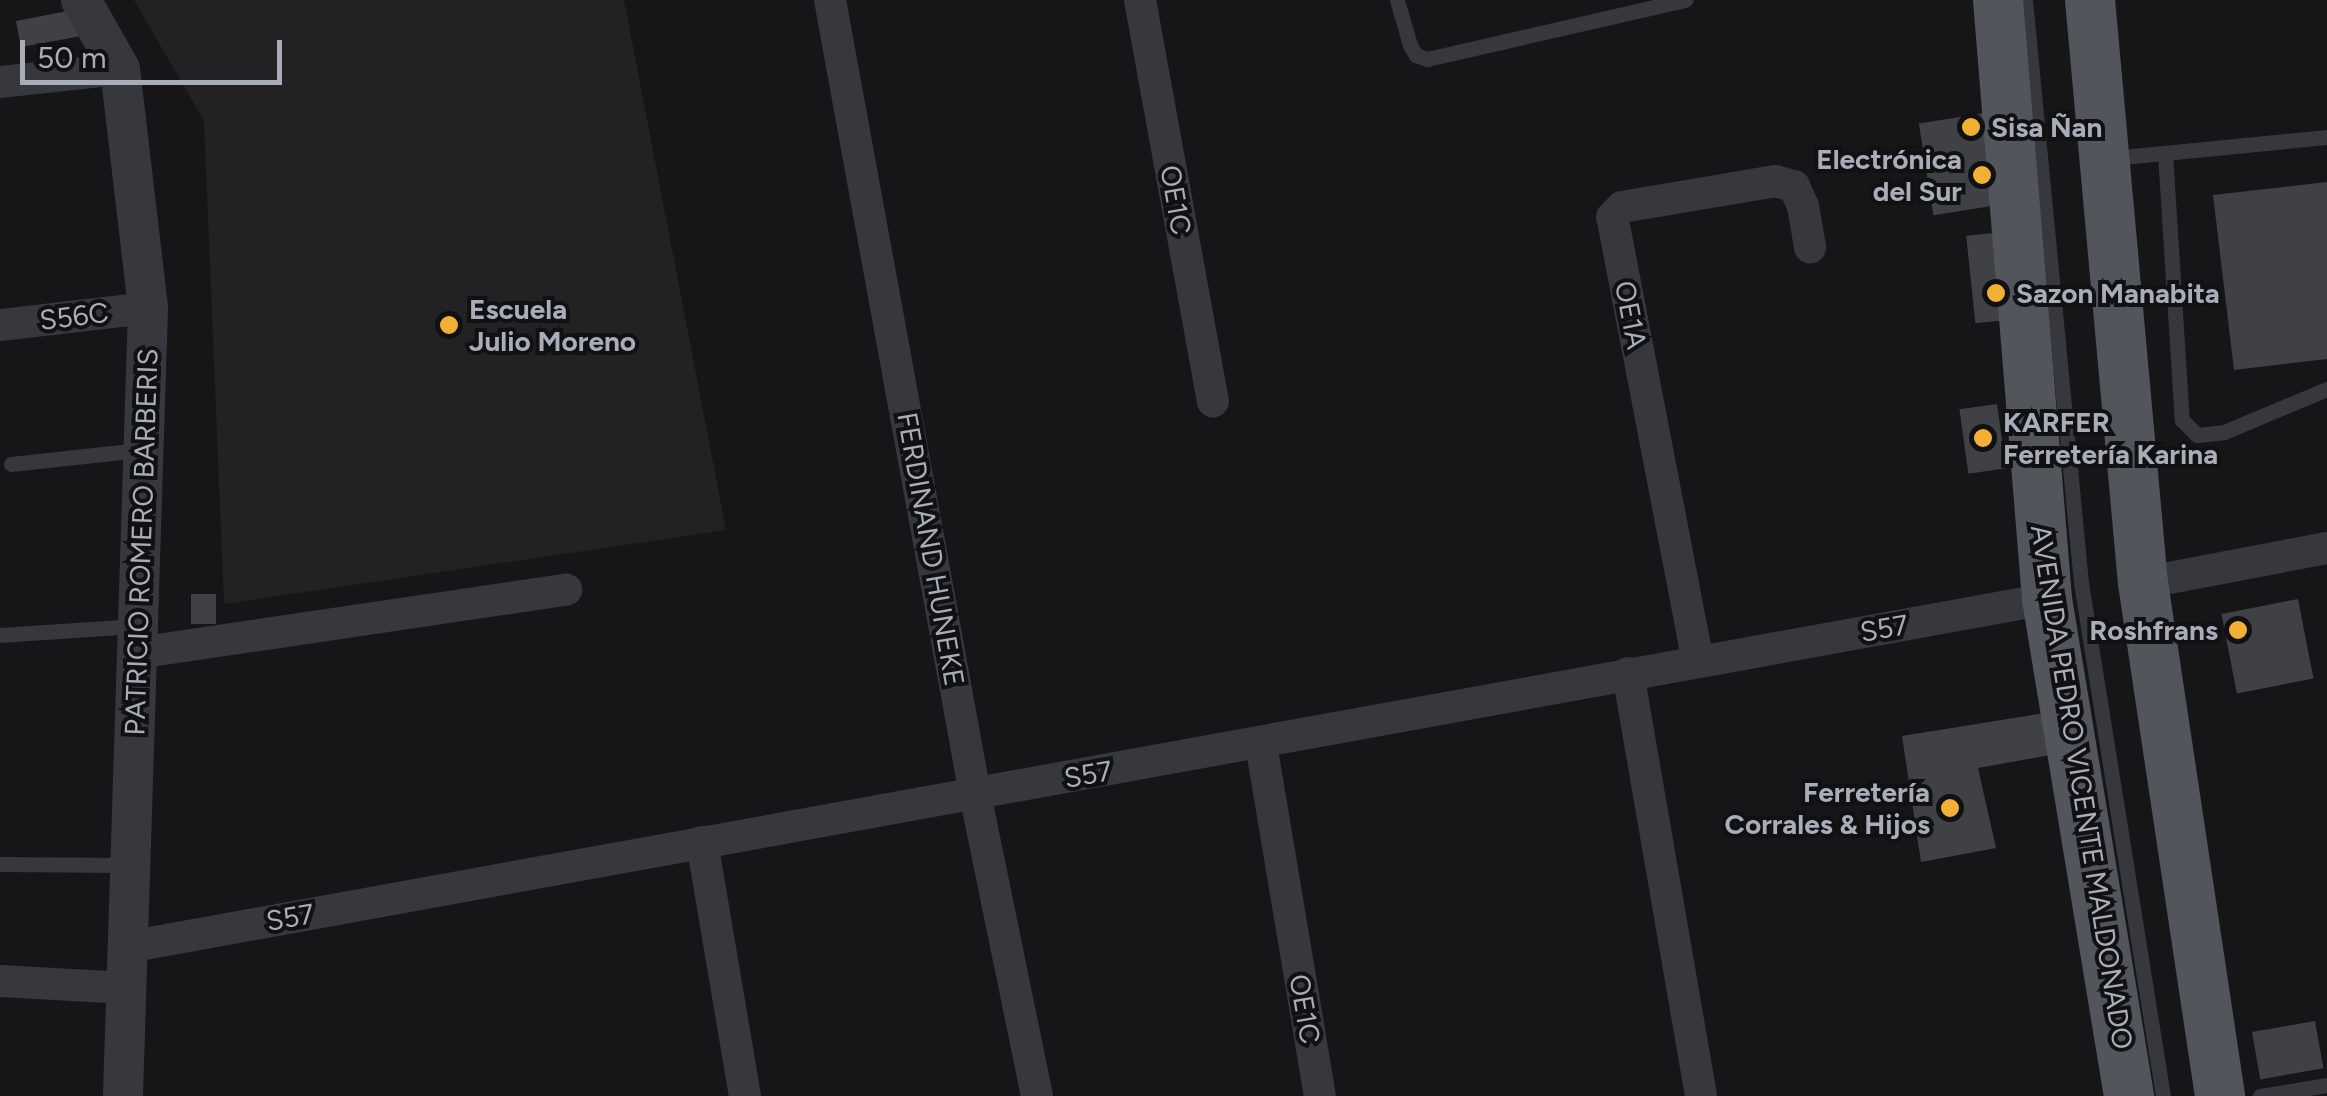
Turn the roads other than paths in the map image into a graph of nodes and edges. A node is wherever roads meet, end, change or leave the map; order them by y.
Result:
1 (82, 0) edge
2 (830, 0) edge
3 (1140, 0) edge
4 (1397, 0) edge
5 (1685, 0) edge
6 (1998, 0) edge
7 (2024, 0) edge
8 (2090, 0) edge
9 (120, 69) junction
10 (0, 82) edge
11 (2327, 137) edge
12 (2165, 153) junction
13 (2104, 159) junction
14 (1810, 248) dead end
15 (148, 308) junction
16 (0, 325) edge
17 (2327, 388) edge
18 (1213, 400) dead end
19 (143, 450) junction
20 (11, 464) dead end
21 (2327, 548) edge
22 (2133, 570) junction
23 (566, 590) dead end
24 (2047, 598) junction
25 (0, 635) edge
26 (138, 639) junction
27 (1698, 662) junction
28 (1628, 674) junction
29 (2146, 726) dead end
30 (1260, 744) junction
31 (2152, 764) dead end
32 (976, 794) junction
33 (702, 842) junction
34 (0, 864) edge
35 (130, 866) junction
36 (128, 948) junction
37 (0, 981) edge
38 (126, 988) junction
39 (2327, 1085) edge
40 (123, 1096) edge
41 (745, 1096) edge
42 (1037, 1096) edge
43 (1320, 1096) edge
44 (1701, 1096) edge
45 (2129, 1096) edge
46 (2163, 1096) edge
47 (2206, 1096) edge
48 (2220, 1096) edge
49 (2260, 1096) edge

1 - 9 street, PATRICIO ROMERO BARBERIS
2 - 32 street, FERDINAND HUNEKE
3 - 18 street, OE1C
4 - 5 lane
6 - 24 main road, AVENIDA PEDRO VICENTE MALDONADO
7 - 46 lane
8 - 13 main road
9 - 10 street
9 - 15 street, PATRICIO ROMERO BARBERIS
11 - 12 lane
12 - 13 lane
12 - 17 lane
13 - 22 main road
14 - 27 street, OE1A
15 - 16 street, S56C
15 - 19 street, PATRICIO ROMERO BARBERIS
19 - 20 lane
19 - 26 street, PATRICIO ROMERO BARBERIS
21 - 22 street
22 - 29 lane
22 - 48 main road
23 - 26 street
24 - 27 street, S57
24 - 45 main road, AVENIDA PEDRO VICENTE MALDONADO
25 - 26 lane
26 - 35 street, PATRICIO ROMERO BARBERIS
27 - 28 street, S57
28 - 30 street, S57
28 - 44 street
30 - 32 street, S57
30 - 43 street, OE1C
31 - 47 lane
32 - 33 street, S57
32 - 42 street, FERDINAND HUNEKE
33 - 36 street, S57
33 - 41 street
34 - 35 lane
35 - 36 street, PATRICIO ROMERO BARBERIS
36 - 38 street, PATRICIO ROMERO BARBERIS
37 - 38 street
38 - 40 street, PATRICIO ROMERO BARBERIS
39 - 49 lane

